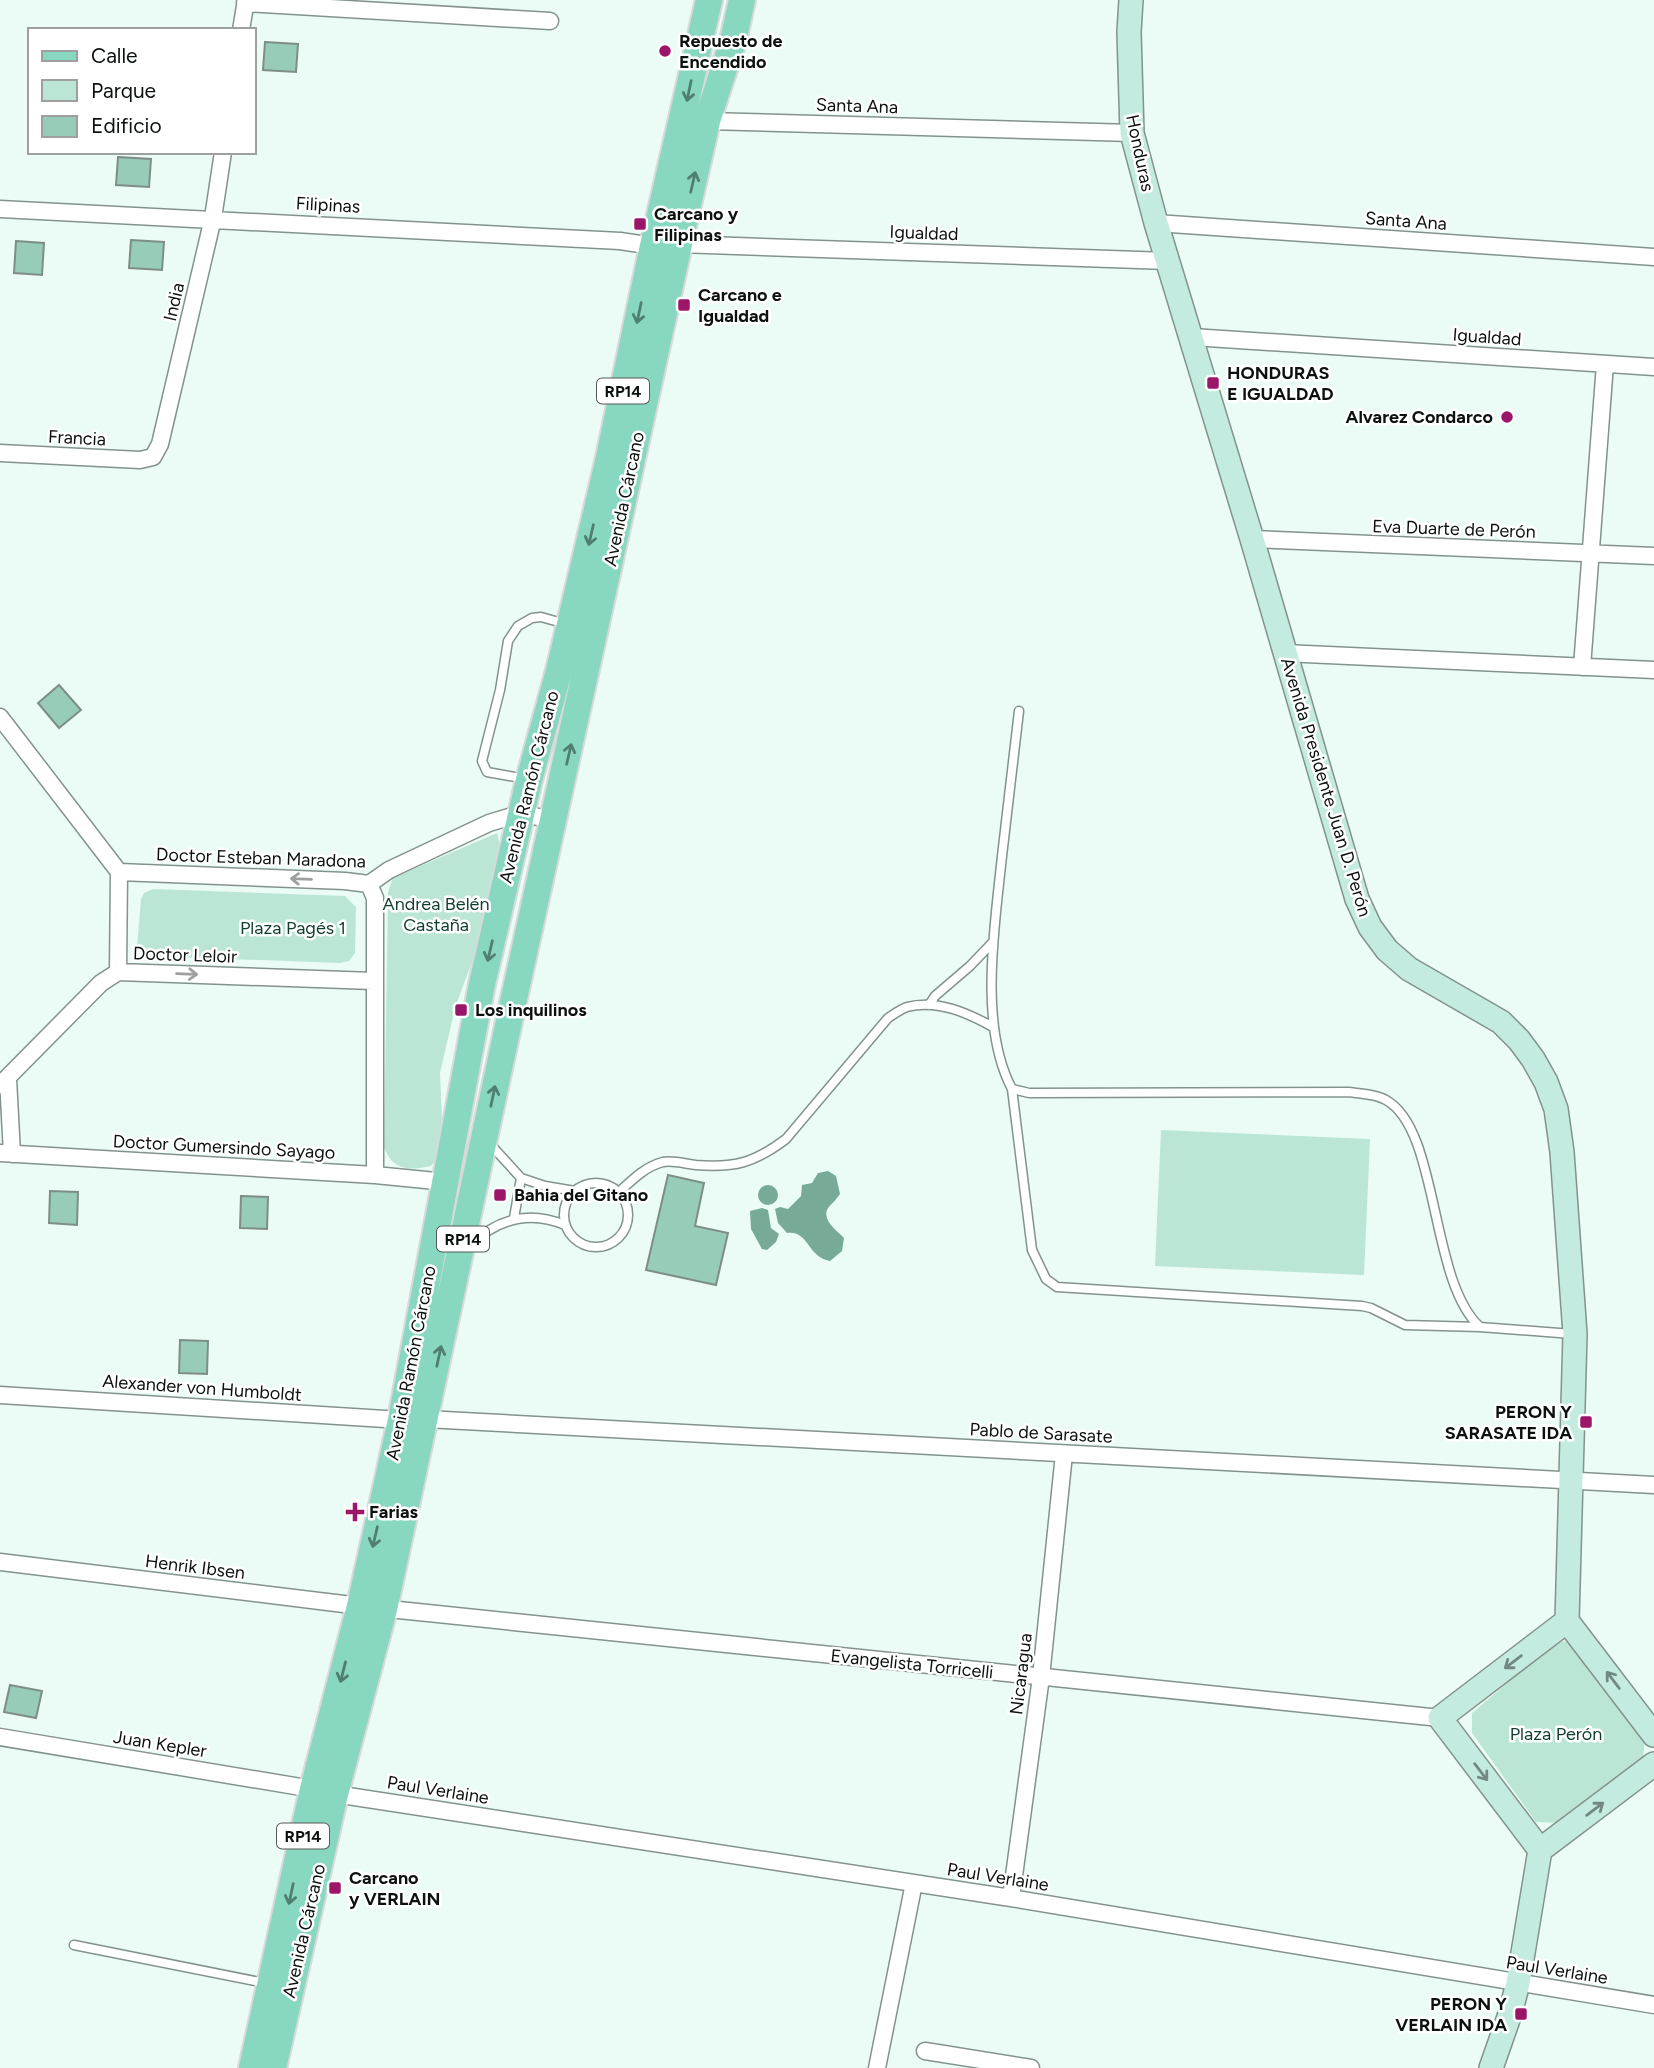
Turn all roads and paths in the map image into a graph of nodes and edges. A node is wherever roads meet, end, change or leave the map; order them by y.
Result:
1 (709, 0) edge
2 (742, 0) edge
3 (1131, 0) edge
4 (246, 1) edge
5 (550, 21) dead end
6 (241, 28) edge
7 (707, 121) junction
8 (1132, 133) junction
9 (223, 154) edge
10 (0, 209) edge
11 (213, 218) junction
12 (1156, 223) junction
13 (666, 245) junction
14 (1654, 257) edge
15 (1168, 261) junction
16 (1192, 337) junction
17 (1605, 364) junction
18 (1654, 367) edge
19 (0, 453) edge
20 (153, 457) joint
21 (1252, 539) junction
22 (1590, 554) junction
23 (1654, 556) edge
24 (569, 625) junction
25 (595, 632) joint
26 (1284, 653) junction
27 (1582, 667) junction
28 (1654, 670) edge
29 (1019, 711) dead end
30 (0, 717) edge
31 (529, 780) junction
32 (522, 813) junction
33 (554, 821) junction
34 (119, 872) junction
35 (369, 884) junction
36 (993, 942) junction
37 (118, 972) junction
38 (373, 981) junction
39 (929, 1005) junction
40 (511, 1012) junction
41 (993, 1027) junction
42 (4, 1082) edge
43 (1012, 1089) junction
44 (484, 1138) junction
45 (6, 1154) edge
46 (375, 1175) junction
47 (521, 1178) junction
48 (446, 1182) junction
49 (575, 1191) junction
50 (619, 1192) junction
51 (514, 1218) junction
52 (565, 1225) junction
53 (460, 1255) junction
54 (1480, 1327) junction
55 (1575, 1334) junction
56 (0, 1395) edge
57 (413, 1420) junction
58 (1064, 1454) junction
59 (1571, 1482) junction
60 (1654, 1485) edge
61 (0, 1562) edge
62 (372, 1607) junction
63 (1567, 1620) junction
64 (1041, 1677) junction
65 (1440, 1718) junction
66 (1654, 1735) edge
67 (0, 1737) edge
68 (1654, 1764) edge
69 (324, 1791) junction
70 (1540, 1850) junction
71 (914, 1884) junction
72 (1010, 1898) junction
73 (74, 1945) dead end
74 (1518, 1983) junction
75 (271, 1984) junction
76 (1654, 2005) edge
77 (925, 2051) dead end
78 (252, 2068) edge
79 (274, 2068) edge
80 (877, 2068) edge
81 (1031, 2068) edge
82 (1491, 2068) edge

1 -> 13 main road, Avenida Ramón Cárcano / RP14
2 - 7 main road, RP14
3 - 8 main road, Honduras
4 - 5 street
4 - 6 street
7 - 8 street, Santa Ana
13 -> 7 main road, Avenida Cárcano / RP14
8 - 12 main road, Honduras
9 - 11 street, India
10 - 11 street, Filipinas
11 - 13 street, Filipinas
11 - 20 street, India
12 - 14 street, Santa Ana
12 - 15 main road, Honduras
13 - 15 street, Igualdad
13 -> 24 main road, Avenida Ramón Cárcano / RP14
13 - 25 main road, Avenida Cárcano / RP14
15 - 16 main road, Avenida Presidente Juan D. Perón
16 - 17 street, Igualdad
16 - 21 main road, Avenida Presidente Juan D. Perón
17 - 18 street, Igualdad
17 - 22 street
19 - 20 street, Francia
21 - 22 street, Eva Duarte de Perón
21 - 26 main road, Avenida Presidente Juan D. Perón
22 - 23 street, Eva Duarte de Perón
22 - 27 street
24 - 31 main road, Avenida Ramón Cárcano / RP14
24 - 31 lane
33 -> 25 main road, Avenida Ramón Cárcano / RP14
26 - 27 street
26 - 55 main road, Avenida Presidente Juan D. Perón
27 - 28 street
29 - 36 lane
30 - 34 street
31 - 32 main road, Avenida Ramón Cárcano / RP14
32 - 33 street
32 - 35 street, Doctor Esteban Maradona
32 - 40 main road
32 -> 48 main road, Avenida Ramón Cárcano / RP14
33 - 40 main road, Avenida Ramón Cárcano / RP14
35 -> 34 street, Doctor Esteban Maradona
34 - 37 street
35 - 38 street
36 - 39 lane
36 - 41 lane
37 -> 38 street, Doctor Leloir
37 - 42 street, Doctor Leloir
38 - 46 street
39 - 41 lane
39 - 50 lane
44 -> 40 main road, Avenida Ramón Cárcano / RP14
41 - 43 lane
42 - 45 street
43 - 54 lane
43 - 54 lane
44 - 47 lane
44 - 53 main road, Avenida Ramón Cárcano / RP14
45 - 46 street, Doctor Gumersindo Sayago
46 - 48 street, Doctor Gumersindo Sayago
47 - 49 lane
47 - 51 lane
48 - 57 main road, Avenida Ramón Cárcano / RP14
49 - 50 lane
49 - 52 lane
50 - 52 lane
51 - 52 lane
51 - 53 lane
57 -> 53 main road, Avenida Ramón Cárcano / RP14
54 - 55 lane
55 - 59 main road, Avenida Presidente Juan D. Perón
56 - 57 street, Alexander von Humboldt
57 - 58 street, Pablo de Sarasate
57 - 62 main road, Avenida Ramón Cárcano / RP14
58 - 59 street, Pablo de Sarasate
58 - 64 street, Nicaragua
59 - 60 street, Pablo de Sarasate
59 - 63 main road, Avenida Presidente Juan D. Perón
61 - 62 street, Henrik Ibsen
62 - 64 street, Evangelista Torricelli
62 - 69 main road, Avenida Ramón Cárcano / RP14
63 -> 65 main road
66 -> 63 main road
64 - 65 street, Evangelista Torricelli
64 - 72 street, Nicaragua
65 -> 70 main road
67 - 69 street, Juan Kepler
70 -> 68 main road
69 - 71 street, Paul Verlaine
69 -> 75 main road, Avenida Ramón Cárcano / RP14
69 - 79 main road, Avenida Cárcano / RP14
70 - 74 main road
71 - 72 street, Paul Verlaine
71 - 80 street
72 - 74 street, Paul Verlaine
73 - 75 lane
74 - 76 street, Paul Verlaine
74 - 82 main road
75 - 78 main road, Avenida Ramón Cárcano / RP14
77 - 81 street

